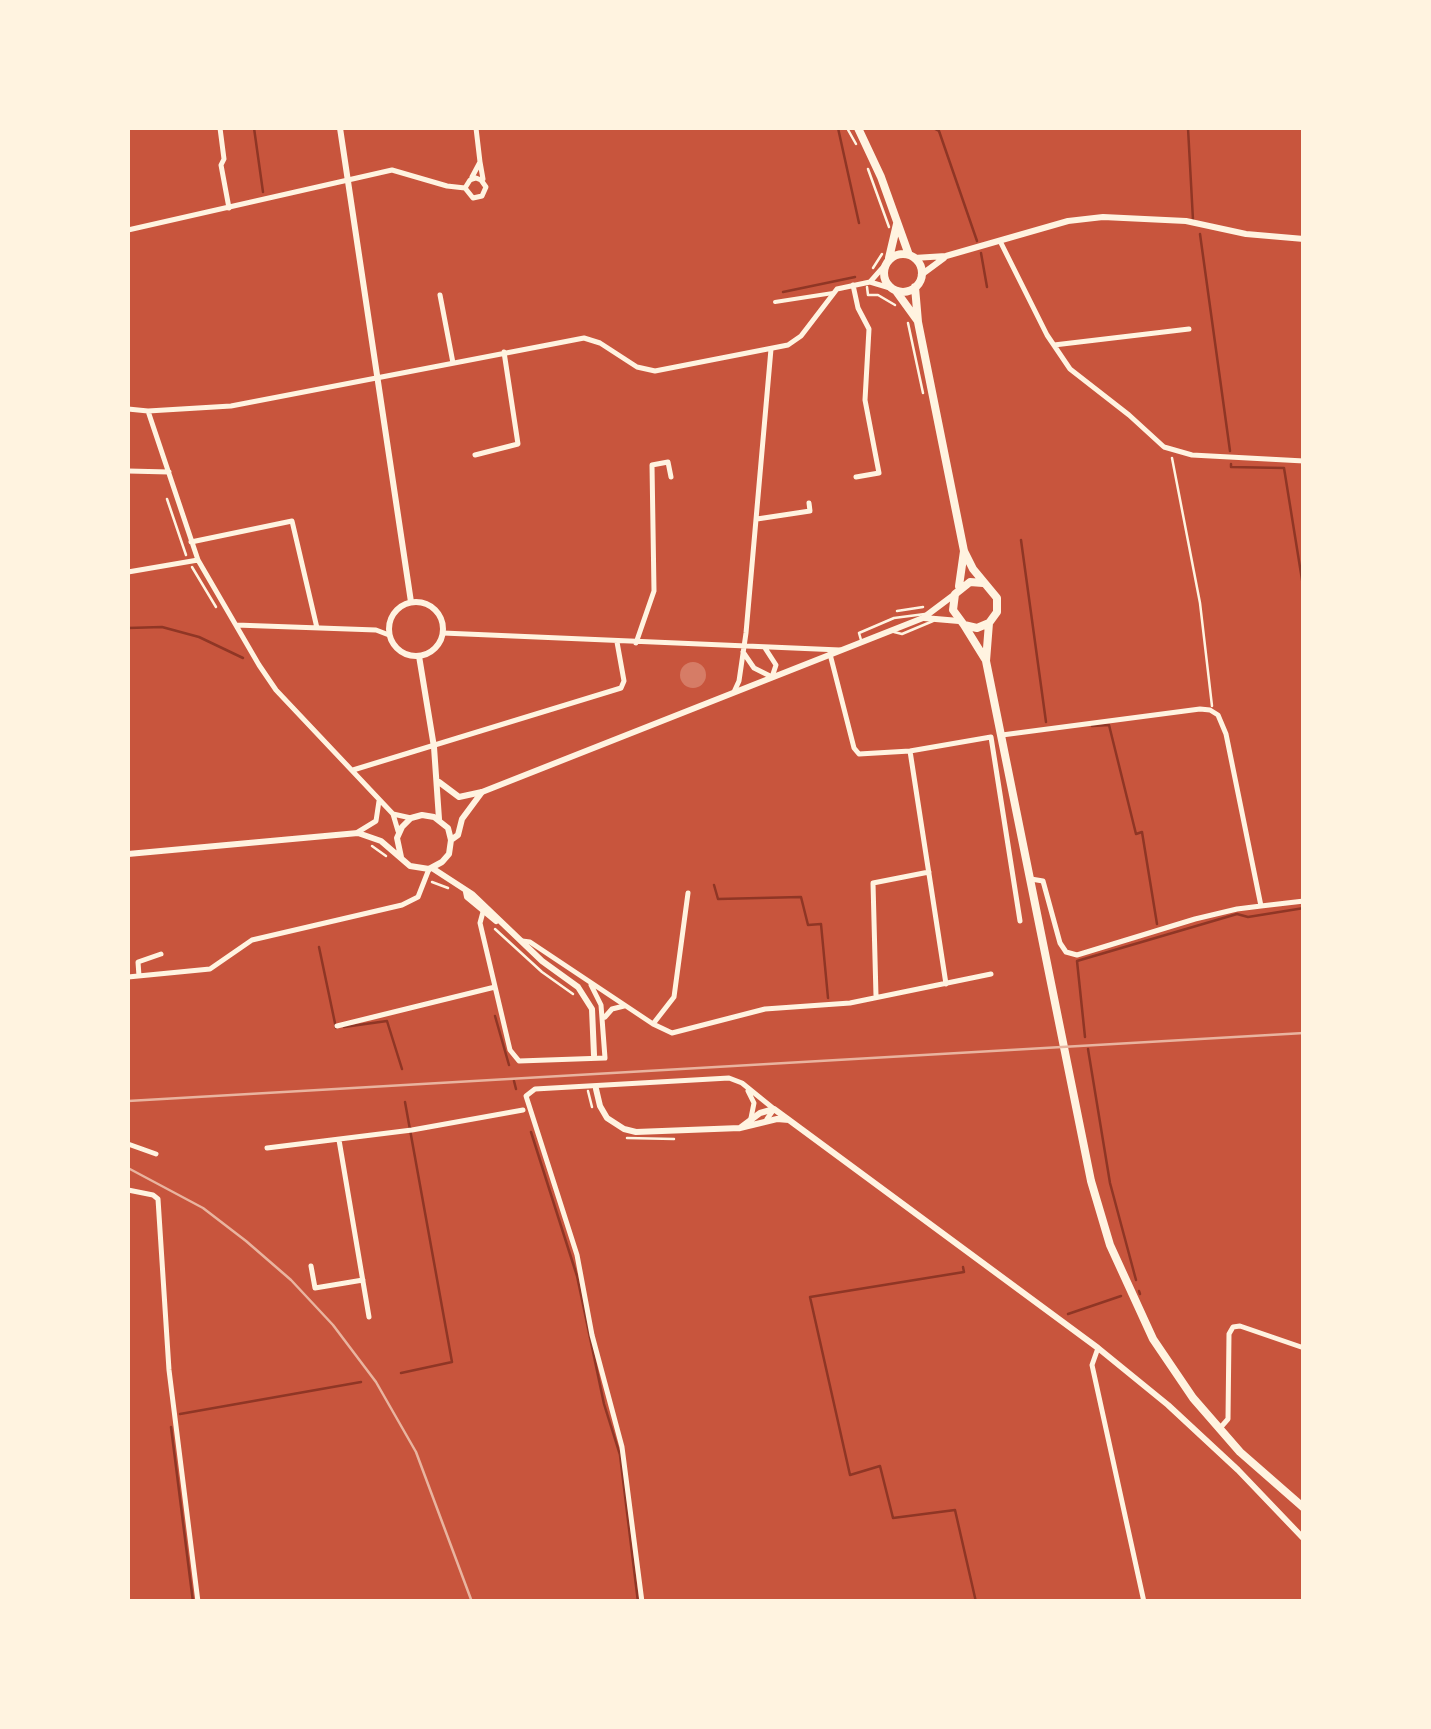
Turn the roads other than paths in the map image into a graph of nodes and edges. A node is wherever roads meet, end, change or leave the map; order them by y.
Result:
1 (220, 128) edge
2 (340, 128) edge
3 (476, 128) edge
4 (858, 128) edge
5 (480, 162) junction
6 (470, 180) junction
7 (348, 182) junction
8 (484, 182) junction
9 (465, 188) junction
10 (229, 208) junction
11 (897, 224) junction
12 (131, 229) edge
13 (1304, 239) edge
14 (1000, 241) junction
15 (946, 256) junction
16 (911, 257) junction
17 (887, 262) junction
18 (921, 276) junction
19 (868, 284) junction
20 (853, 285) junction
21 (915, 287) junction
22 (893, 289) junction
23 (832, 292) junction
24 (440, 295) dead end
25 (775, 302) dead end
26 (918, 322) junction
27 (1189, 329) dead end
28 (1054, 345) junction
29 (770, 349) junction
30 (504, 352) junction
31 (453, 363) junction
32 (378, 378) junction
33 (128, 409) edge
34 (148, 411) junction
35 (475, 455) dead end
36 (1304, 462) edge
37 (128, 471) edge
38 (169, 472) junction
39 (670, 477) dead end
40 (856, 478) dead end
41 (809, 503) dead end
42 (756, 519) junction
43 (191, 542) junction
44 (964, 551) junction
45 (198, 560) junction
46 (128, 572) edge
47 (983, 583) junction
48 (956, 591) junction
49 (411, 602) junction
50 (930, 614) junction
51 (961, 623) junction
52 (989, 623) junction
53 (236, 625) junction
54 (317, 628) junction
55 (888, 631) junction
56 (443, 633) junction
57 (389, 635) junction
58 (860, 637) junction
59 (617, 642) junction
60 (636, 642) junction
61 (762, 646) junction
62 (743, 649) junction
63 (840, 650) junction
64 (830, 654) junction
65 (420, 656) junction
66 (986, 660) junction
67 (772, 677) junction
68 (734, 692) junction
69 (1002, 735) junction
70 (434, 747) junction
71 (910, 750) junction
72 (353, 770) junction
73 (438, 781) junction
74 (482, 792) junction
75 (436, 800) junction
76 (379, 801) junction
77 (393, 814) junction
78 (422, 815) junction
79 (411, 818) junction
80 (462, 819) junction
81 (441, 822) junction
82 (358, 833) junction
83 (398, 835) junction
84 (451, 840) junction
85 (381, 841) junction
86 (128, 854) edge
87 (401, 856) junction
88 (446, 858) junction
89 (430, 868) junction
90 (929, 872) junction
91 (452, 878) junction
92 (1031, 879) junction
93 (465, 891) junction
94 (688, 893) dead end
95 (1304, 901) edge
96 (1261, 906) junction
97 (482, 912) junction
98 (1020, 921) dead end
99 (496, 924) junction
100 (520, 941) junction
101 (161, 954) dead end
102 (991, 974) dead end
103 (140, 976) junction
104 (128, 977) edge
105 (588, 982) junction
106 (946, 984) junction
107 (495, 987) junction
108 (876, 998) junction
109 (627, 1006) junction
110 (604, 1022) junction
111 (652, 1024) junction
112 (337, 1026) dead end
113 (598, 1057) junction
114 (599, 1087) junction
115 (747, 1088) junction
116 (774, 1108) junction
117 (524, 1110) dead end
118 (749, 1120) junction
119 (789, 1120) junction
120 (765, 1121) junction
121 (740, 1128) junction
122 (339, 1140) junction
123 (128, 1144) edge
124 (268, 1148) dead end
125 (156, 1154) dead end
126 (128, 1190) edge
127 (311, 1266) dead end
128 (364, 1280) junction
129 (370, 1317) dead end
130 (1098, 1348) junction
131 (1304, 1348) edge
132 (1218, 1430) junction
133 (1304, 1508) edge
134 (1304, 1540) edge
135 (198, 1602) edge
136 (642, 1602) edge
137 (1144, 1602) edge

1 - 10 street
2 - 7 street
3 - 5 street
4 - 11 main road
5 - 6 street
5 - 8 street
6 - 8 street
6 - 9 street
7 - 9 street
7 - 10 street
7 - 32 street
8 - 9 street
10 - 12 street
11 - 16 main road
11 - 17 main road
13 - 14 street
14 - 15 street
14 - 28 street
15 - 16 street
15 - 18 street
16 - 17 main road
16 - 18 main road
17 - 19 street
17 - 22 main road
18 - 21 main road
19 - 20 street
19 - 22 street
20 - 23 street
20 - 40 street
21 - 22 main road
21 - 26 main road
22 - 26 main road
23 - 25 street
23 - 29 street
24 - 31 street
26 - 44 main road
27 - 28 street
28 - 36 street
29 - 30 street
29 - 42 street
30 - 31 street
30 - 35 street
31 - 32 street
32 - 34 street
32 - 49 street
33 - 34 street
34 - 38 street
37 - 38 street
38 - 43 street
39 - 60 street
41 - 42 street
42 - 62 street
43 - 45 street
43 - 54 street
44 - 47 main road
44 - 48 main road
45 - 46 street
45 - 53 street
47 - 48 main road
47 - 52 main road
48 - 50 street
48 - 51 main road
49 - 56 street
49 - 57 street
50 - 51 street
50 - 55 street
50 - 55 lane
50 - 58 lane
51 - 52 main road
51 - 66 main road
52 - 66 main road
53 - 54 street
53 - 72 street
54 - 57 street
55 - 58 street
56 - 59 street
56 - 65 street
57 - 65 street
58 - 63 street
59 - 60 street
59 - 70 street
60 - 62 street
61 - 62 street
61 - 63 street
61 - 67 street
62 - 67 street
62 - 68 street
63 - 64 street
64 - 67 street
64 - 71 street
65 - 70 street
66 - 69 main road
67 - 68 street
68 - 74 street
69 - 92 main road
69 - 96 street
70 - 72 street
70 - 73 street
71 - 90 street
71 - 98 street
72 - 76 street
73 - 74 street
73 - 75 street
74 - 80 street
75 - 78 street
75 - 81 street
76 - 77 street
76 - 82 street
77 - 79 street
77 - 83 street
78 - 79 street
78 - 81 street
79 - 83 street
80 - 81 street
80 - 84 street
81 - 84 street
82 - 85 street
82 - 86 street
83 - 85 street
83 - 87 street
84 - 88 street
85 - 87 street
87 - 89 street
88 - 89 street
88 - 91 street
89 - 91 street
89 - 103 street
90 - 106 street
90 - 108 street
91 - 93 street
92 - 96 street
92 - 132 main road
93 - 97 street
93 - 99 street
94 - 111 street
95 - 96 street
97 - 99 street
97 - 107 street
99 - 100 street
100 - 105 street
100 - 113 street
101 - 103 street
102 - 106 street
103 - 104 street
105 - 109 street
105 - 110 street
106 - 108 street
107 - 112 street
107 - 113 street
108 - 111 street
109 - 110 street
109 - 111 street
110 - 113 street
114 - 115 street
114 - 121 street
114 - 136 street
115 - 116 street
115 - 118 street
116 - 118 street
116 - 119 street
116 - 120 street
117 - 122 street
118 - 121 street
119 - 120 street
119 - 130 street
120 - 121 street
122 - 124 street
122 - 128 street
123 - 125 street
126 - 135 street
127 - 128 street
128 - 129 street
130 - 134 street
130 - 137 street
131 - 132 street
132 - 133 main road

